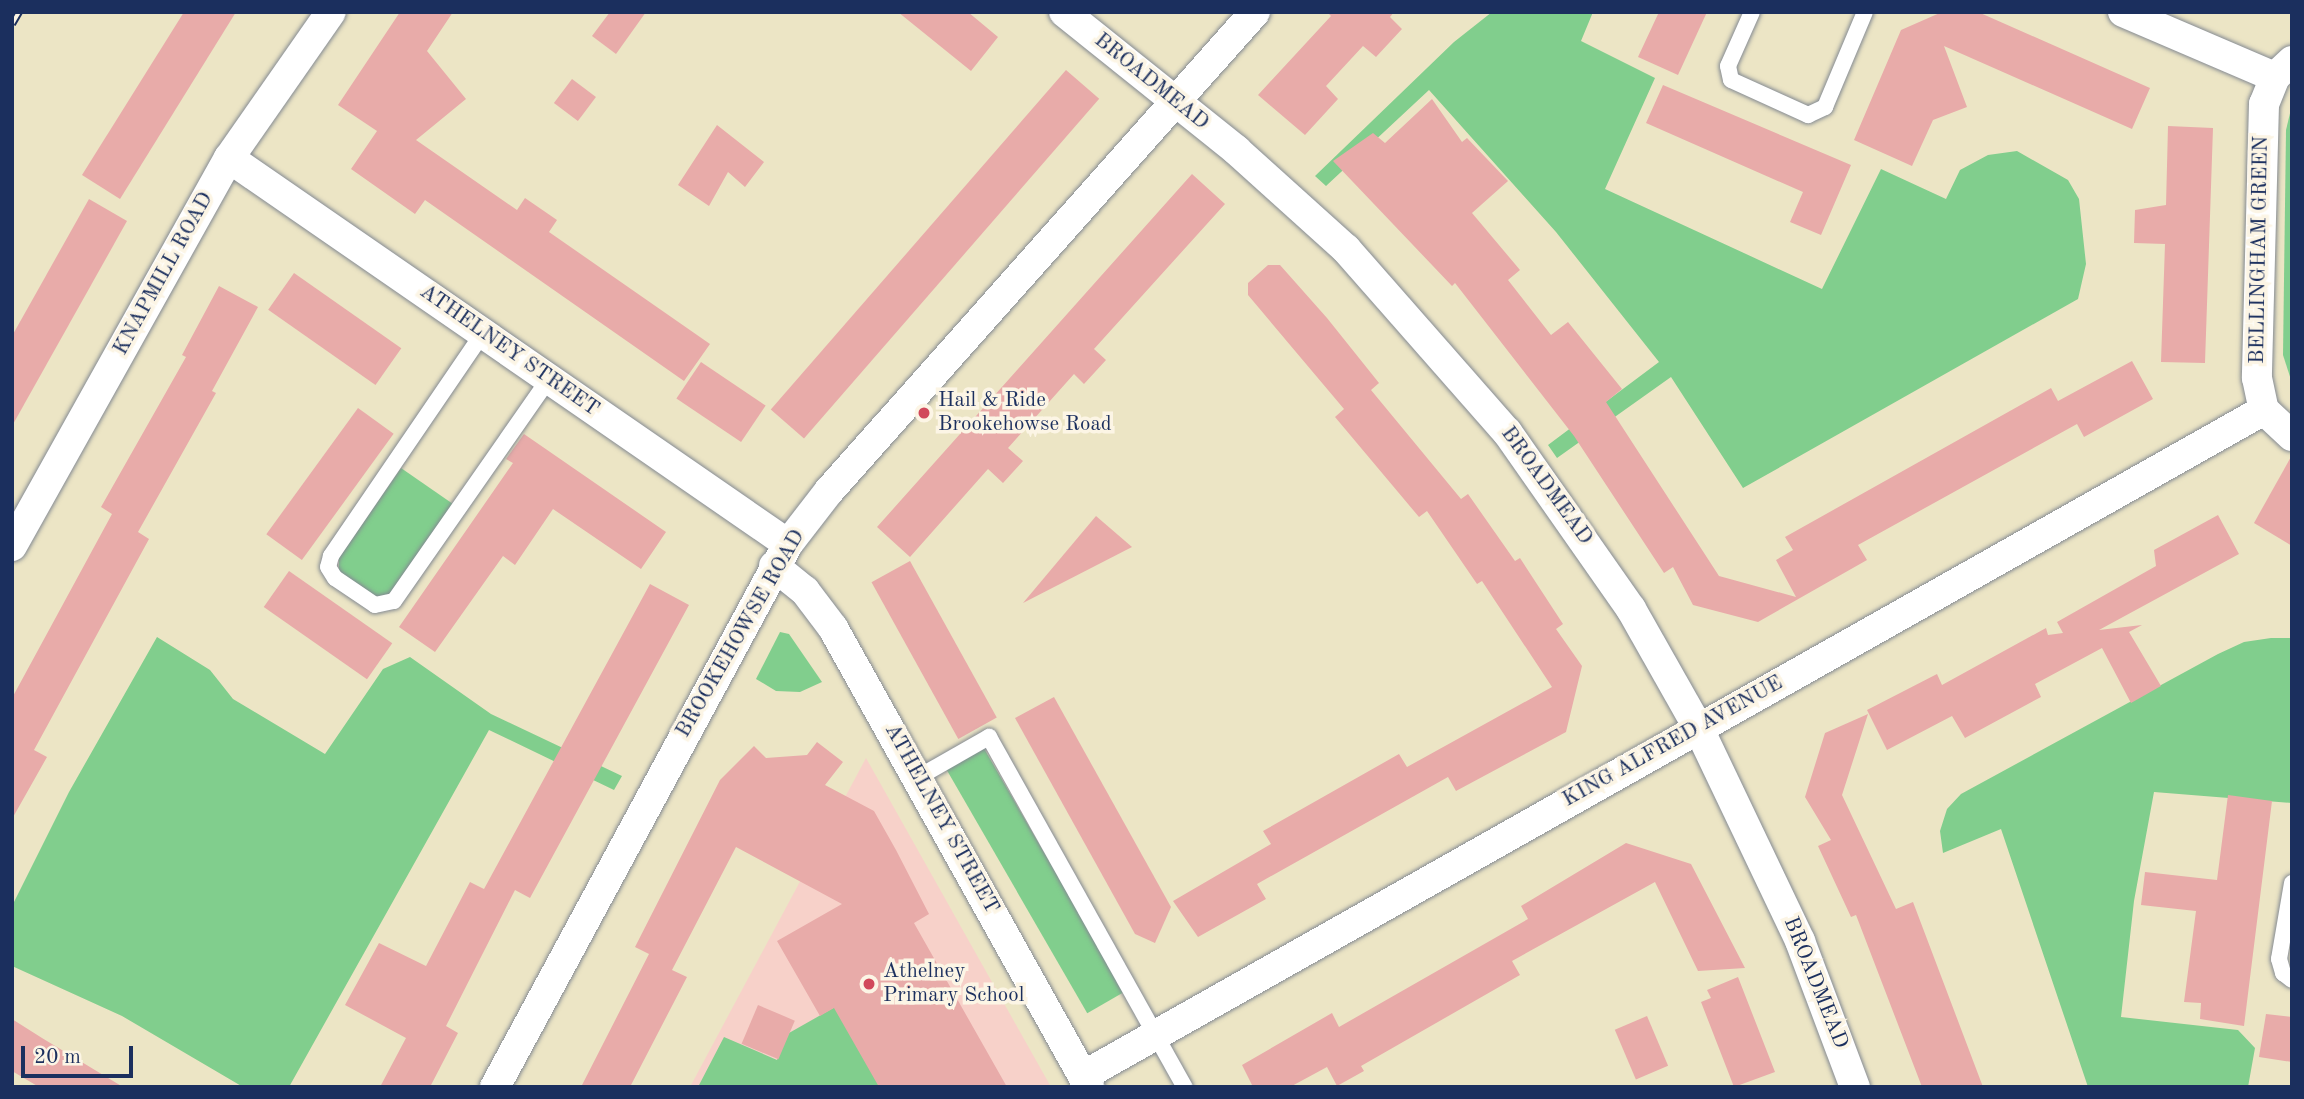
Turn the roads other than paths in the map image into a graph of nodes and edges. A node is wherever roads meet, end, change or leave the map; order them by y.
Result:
1 (331, 12) edge
2 (1064, 12) edge
3 (1255, 12) edge
4 (1752, 12) edge
5 (1865, 12) edge
6 (2123, 12) edge
7 (2283, 69) edge
8 (1175, 101) junction
9 (229, 158) junction
10 (483, 333) junction
11 (549, 379) junction
12 (2264, 410) junction
13 (2292, 436) edge
14 (12, 546) edge
15 (781, 555) junction
16 (1699, 729) junction
17 (917, 778) junction
18 (2292, 883) edge
19 (2292, 980) edge
20 (1156, 1034) junction
21 (1086, 1081) edge
22 (495, 1087) edge
23 (1185, 1087) edge
24 (1856, 1087) edge

1 - 9 street, KNAPMILL ROAD
2 - 8 street, BROADMEAD
3 - 8 street, BROOKEHOWSE ROAD
4 - 5 lane
6 - 7 street
7 - 12 street, BELLINGHAM GREEN
8 - 15 street, BROOKEHOWSE ROAD
8 - 16 street, BROADMEAD
9 - 10 street, ATHELNEY STREET
9 - 14 street, KNAPMILL ROAD
10 - 11 street, ATHELNEY STREET
10 - 11 lane
11 - 15 street, ATHELNEY STREET
12 - 13 street
12 - 16 street, KING ALFRED AVENUE
15 - 17 street, ATHELNEY STREET
15 - 22 street, BROOKEHOWSE ROAD
16 - 20 street, KING ALFRED AVENUE
16 - 24 street, BROADMEAD
17 - 20 lane
17 - 21 street, ATHELNEY STREET
18 - 19 lane
20 - 21 street, KING ALFRED AVENUE
20 - 23 lane

